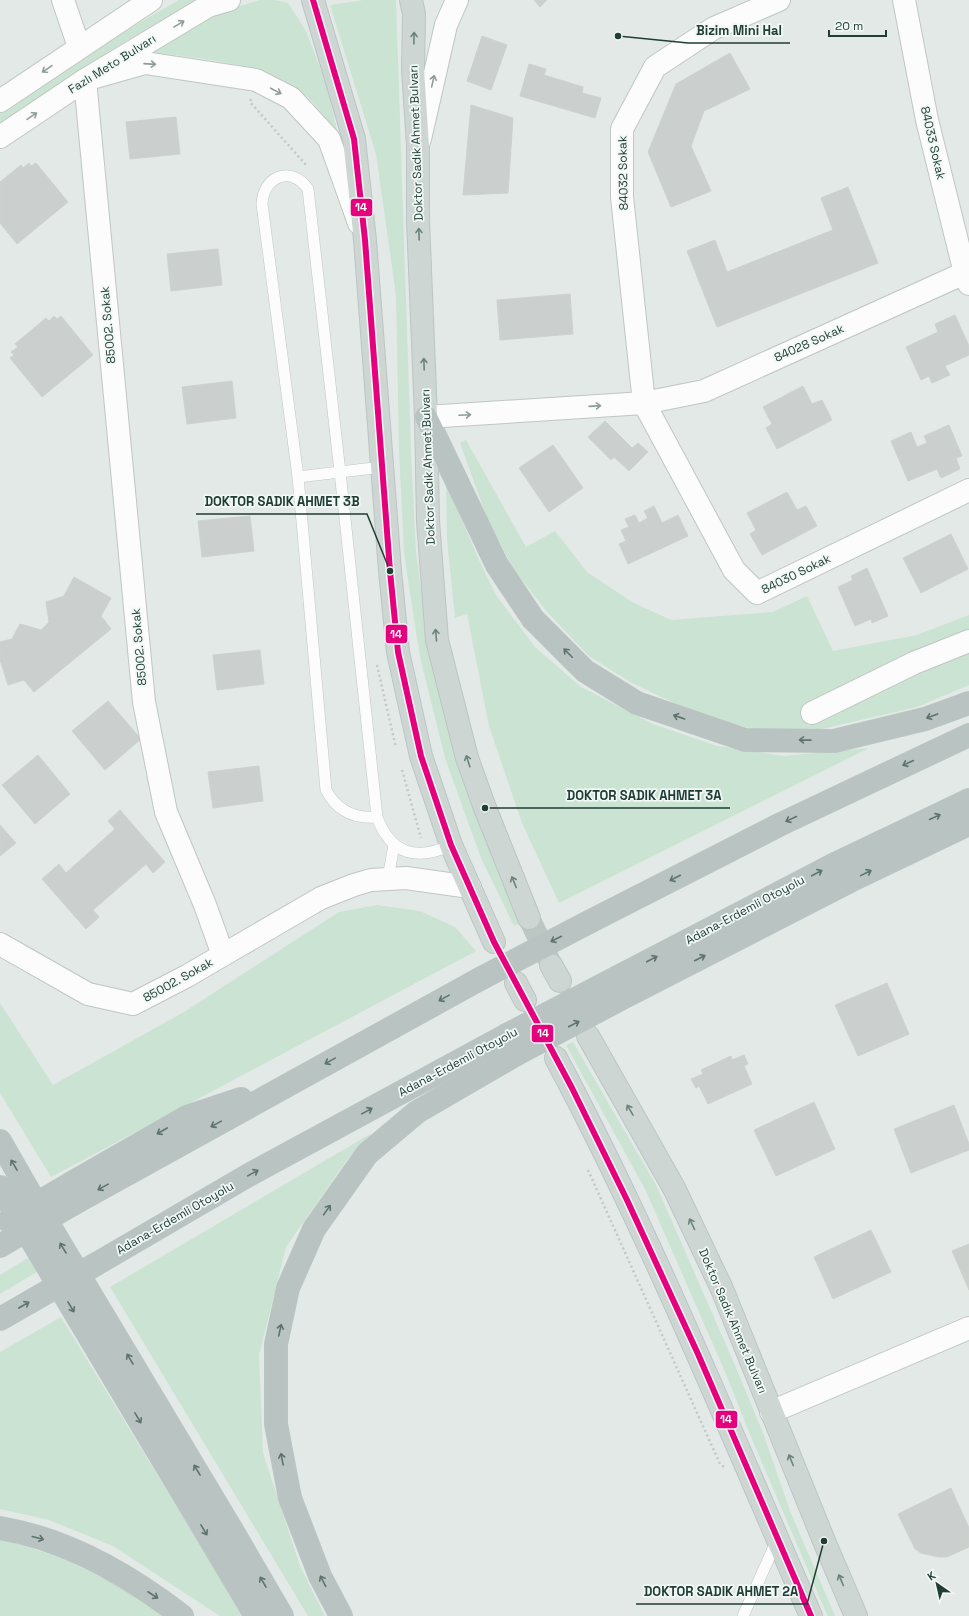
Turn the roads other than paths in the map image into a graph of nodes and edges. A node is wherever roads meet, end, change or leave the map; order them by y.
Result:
1 (64, 0) edge
2 (128, 0) edge
3 (152, 0) edge
4 (229, 0) edge
5 (313, 0) edge
6 (411, 0) edge
7 (457, 0) edge
8 (779, 0) edge
9 (904, 0) edge
10 (79, 47) junction
11 (85, 80) junction
12 (0, 101) edge
13 (0, 138) edge
14 (418, 146) junction
15 (366, 240) junction
16 (968, 276) edge
17 (644, 403) junction
18 (426, 417) junction
19 (382, 467) junction
20 (340, 472) junction
21 (298, 477) junction
22 (969, 490) edge
23 (969, 641) edge
24 (969, 703) edge
25 (812, 713) dead end
26 (969, 735) edge
27 (969, 800) edge
28 (377, 817) junction
29 (969, 824) edge
30 (451, 844) junction
31 (394, 845) junction
32 (388, 878) junction
33 (470, 887) junction
34 (529, 918) tunnel mouth
35 (494, 942) dead end
36 (0, 944) edge
37 (223, 955) junction
38 (623, 986) junction
39 (588, 1036) dead end
40 (510, 1045) junction
41 (556, 1058) dead end
42 (0, 1141) edge
43 (0, 1187) edge
44 (6, 1232) edge
45 (0, 1319) edge
46 (969, 1328) edge
47 (771, 1412) junction
48 (0, 1528) edge
49 (777, 1539) junction
50 (182, 1616) edge
51 (256, 1616) edge
52 (282, 1616) edge
53 (341, 1616) edge
54 (743, 1616) edge
55 (811, 1616) edge
56 (856, 1616) edge

1 - 10 street
2 - 10 street
3 - 10 street
11 -> 4 street, Fazlı Meto Bulvarı
5 - 15 main road
14 -> 6 main road, Doktor Sadık Ahmet Bulvarı
14 -> 7 street
8 - 17 street, 84032 Sokak
9 - 16 street, 84033 Sokak
10 -> 12 street
13 -> 11 street, Fazlı Meto Bulvarı
11 -> 15 street
11 - 37 street, 85002. Sokak
18 -> 14 main road, Doktor Sadık Ahmet Bulvarı
15 - 19 main road
16 - 17 street, 84028 Sokak
18 -> 17 street, 84028 Sokak
17 - 22 street, 84030 Sokak
24 -> 18 highway
34 -> 18 main road, Doktor Sadık Ahmet Bulvarı
19 - 20 lane
19 - 30 main road
20 - 21 lane
20 - 21 lane
20 - 28 lane
21 - 28 lane
23 - 25 street
26 -> 44 highway, bridge
38 -> 27 highway, Adana-Erdemli Otoyolu
28 - 31 lane
38 -> 29 highway
30 - 31 lane
30 - 33 main road
31 - 32 lane
32 - 33 street
32 - 37 street
33 - 35 main road
36 - 37 street, 85002. Sokak
38 - 40 highway, Adana-Erdemli Otoyolu, bridge
47 -> 39 main road, Doktor Sadık Ahmet Bulvarı
45 -> 40 highway, Adana-Erdemli Otoyolu, bridge
53 -> 40 highway
41 - 49 main road
52 -> 42 highway
43 -> 51 highway
46 - 47 street
56 -> 47 main road, Doktor Sadık Ahmet Bulvarı
48 -> 50 highway
49 - 54 lane
49 - 55 main road

